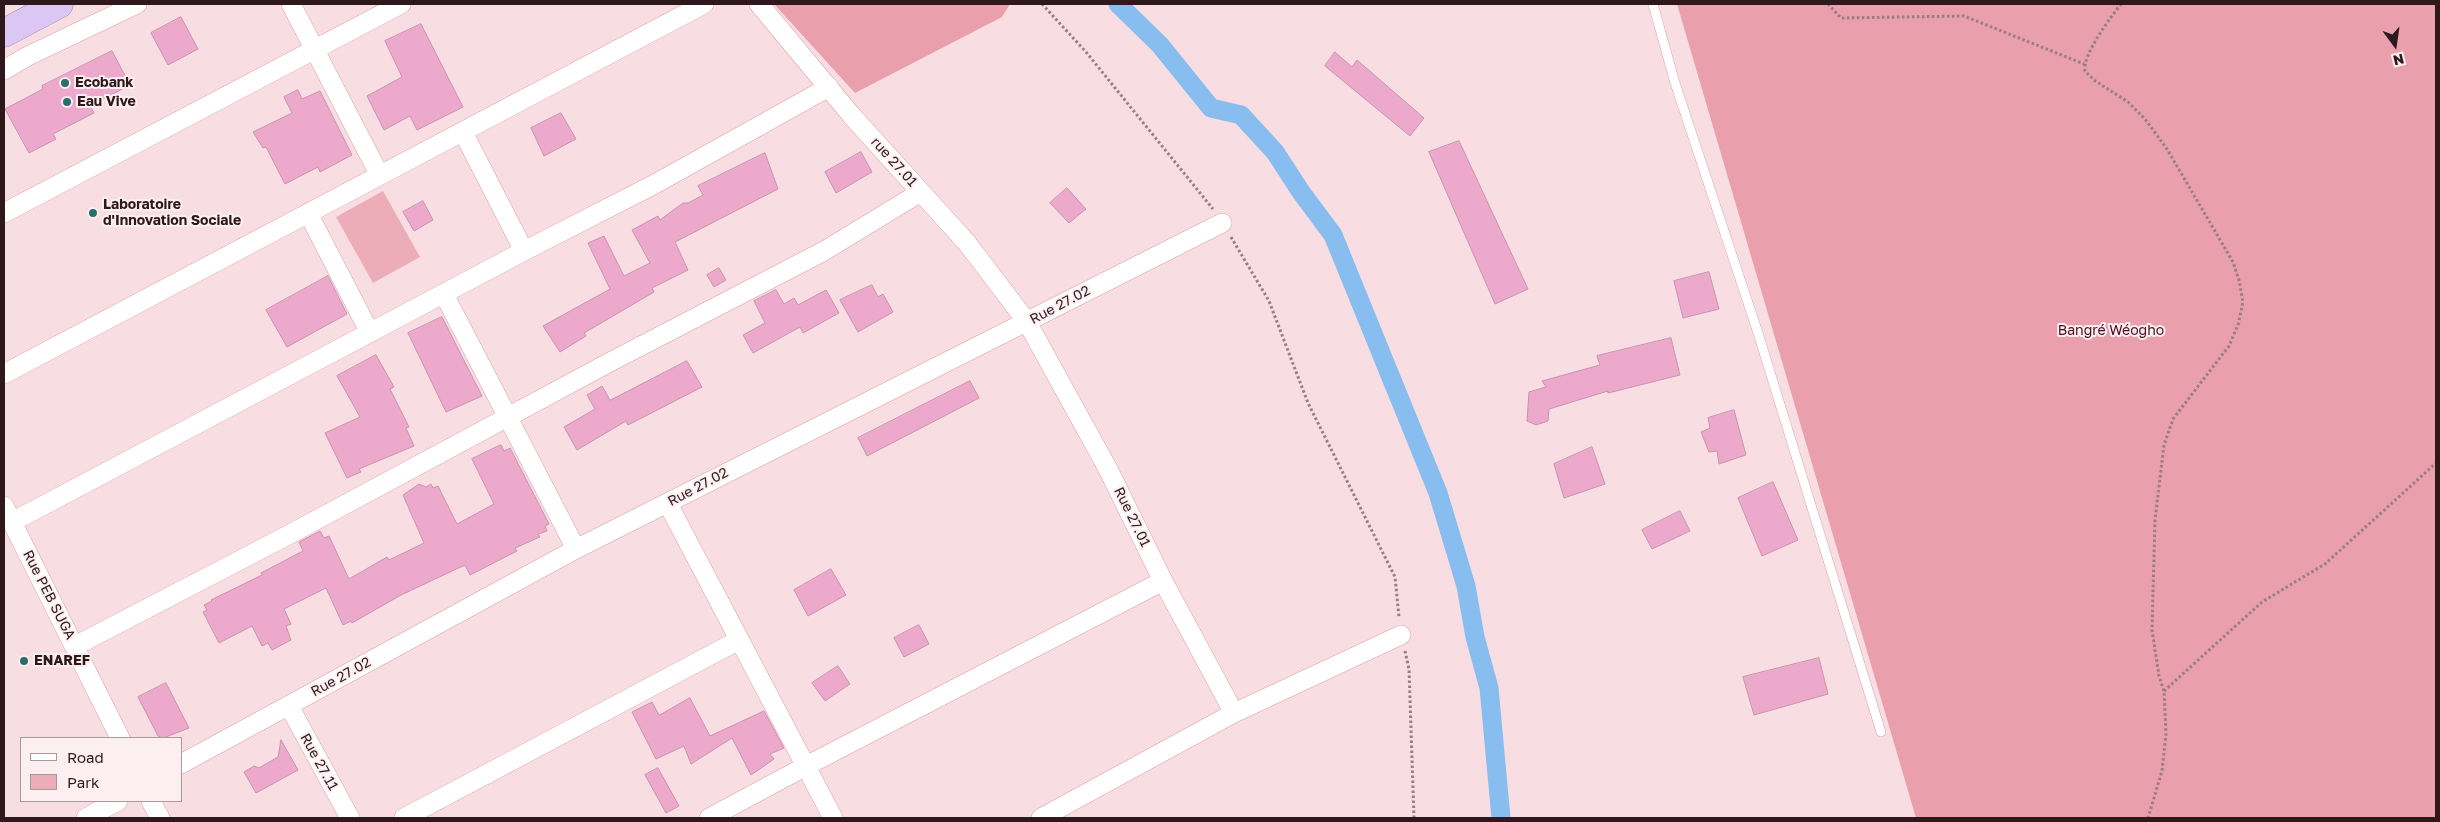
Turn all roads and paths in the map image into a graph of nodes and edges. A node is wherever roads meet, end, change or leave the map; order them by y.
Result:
1 (60, 4) edge
2 (138, 4) edge
3 (291, 4) edge
4 (400, 4) edge
5 (704, 4) edge
6 (759, 4) edge
7 (1042, 4) edge
8 (1654, 4) edge
9 (1828, 4) edge
10 (2121, 4) edge
11 (4, 33) edge
12 (315, 49) junction
13 (2085, 64) junction
14 (4, 70) edge
15 (829, 87) junction
16 (463, 132) junction
17 (379, 174) junction
18 (921, 192) junction
19 (4, 213) edge
20 (308, 213) junction
21 (1222, 223) junction
22 (524, 251) junction
23 (444, 294) junction
24 (1028, 322) junction
25 (370, 332) junction
26 (4, 374) edge
27 (508, 417) junction
28 (2436, 462) edge
29 (668, 504) junction
30 (8, 514) edge
31 (576, 549) junction
32 (1163, 581) junction
33 (1401, 635) junction
34 (739, 640) junction
35 (75, 646) junction
36 (2164, 691) junction
37 (289, 706) junction
38 (1234, 713) junction
39 (1880, 732) dead end
40 (120, 737) edge
41 (182, 763) edge
42 (806, 766) junction
43 (116, 802) edge
44 (152, 802) edge
45 (86, 818) edge
46 (160, 818) edge
47 (350, 818) edge
48 (404, 818) edge
49 (709, 818) edge
50 (833, 818) edge
51 (1041, 818) edge
52 (1414, 818) edge
53 (2148, 818) edge

1 - 11 highway
2 - 14 street
3 - 12 street
4 - 12 street
5 - 16 street
6 - 15 street, rue 27.01
7 - 21 path
8 - 39 lane
9 - 13 path
10 - 13 path
12 - 17 street
12 - 19 street
13 - 36 path
15 - 18 street, rue 27.01
15 - 22 street
16 - 17 street
16 - 22 street
17 - 20 street
18 - 24 street, rue 27.01
18 - 27 street
20 - 25 street
20 - 26 street
21 - 24 street, Rue 27.02
21 - 33 path
22 - 23 street
23 - 25 street
23 - 27 street
24 - 29 street, Rue 27.02
24 - 32 street, Rue 27.01
25 - 30 street
27 - 31 street
27 - 35 street
28 - 36 path
29 - 31 street, Rue 27.02
29 - 34 street
30 - 35 street, Rue PEB SUGA
31 - 37 street, Rue 27.02
32 - 38 street, Rue 27.01
32 - 42 street
33 - 38 street
33 - 52 path
34 - 42 street
34 - 48 street
35 - 40 street, Rue PEB SUGA
36 - 53 path
37 - 41 street, Rue 27.02
37 - 47 street, Rue 27.11
38 - 51 street
42 - 49 street
42 - 50 street
43 - 45 street
44 - 46 street

